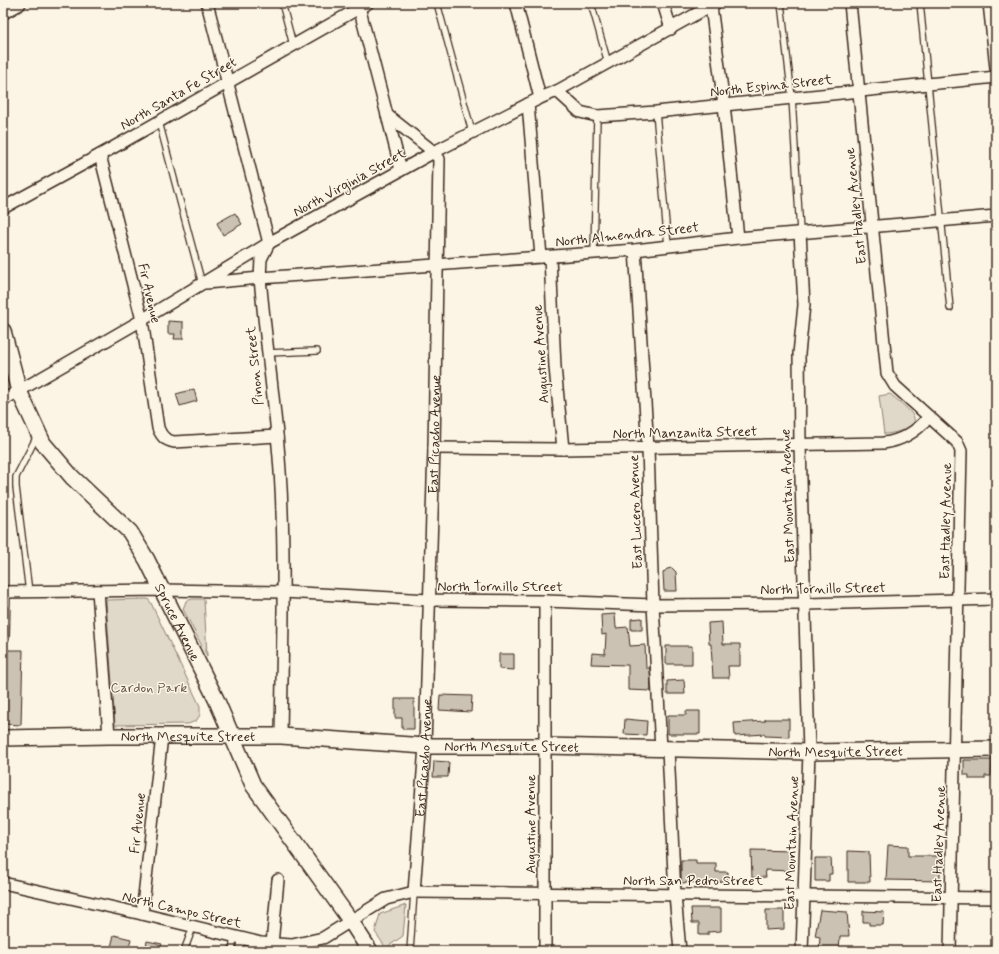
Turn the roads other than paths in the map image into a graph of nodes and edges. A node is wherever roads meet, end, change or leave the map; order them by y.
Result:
1 (18, 3) edge
2 (207, 3) edge
3 (282, 3) edge
4 (437, 3) edge
5 (516, 3) edge
6 (591, 3) edge
7 (663, 3) edge
8 (781, 3) edge
9 (850, 3) edge
10 (920, 3) edge
11 (362, 5) edge
12 (714, 5) edge
13 (991, 7) edge
14 (3, 11) edge
15 (670, 29) junction
16 (293, 45) junction
17 (608, 63) junction
18 (996, 68) edge
19 (996, 77) edge
20 (227, 82) junction
21 (928, 85) junction
22 (557, 91) junction
23 (859, 92) junction
24 (540, 98) junction
25 (792, 98) junction
26 (528, 104) junction
27 (724, 105) junction
28 (656, 112) junction
29 (387, 114) junction
30 (597, 116) junction
31 (159, 122) junction
32 (472, 132) junction
33 (434, 152) junction
34 (100, 156) junction
35 (401, 170) junction
36 (3, 208) edge
37 (996, 216) edge
38 (941, 221) junction
39 (872, 227) junction
40 (800, 232) junction
41 (738, 238) junction
42 (269, 243) junction
43 (668, 246) junction
44 (636, 250) junction
45 (594, 253) junction
46 (545, 257) junction
47 (437, 264) junction
48 (260, 278) junction
49 (202, 284) junction
50 (950, 308) dead end
51 (142, 320) junction
52 (3, 331) edge
53 (317, 351) dead end
54 (266, 353) junction
55 (19, 391) junction
56 (3, 400) edge
57 (929, 417) junction
58 (39, 433) junction
59 (276, 436) junction
60 (800, 445) junction
61 (434, 448) junction
62 (648, 448) junction
63 (563, 449) junction
64 (162, 590) junction
65 (98, 591) junction
66 (5, 592) edge
67 (29, 592) junction
68 (284, 592) junction
69 (996, 599) edge
70 (429, 600) junction
71 (545, 600) junction
72 (958, 600) junction
73 (806, 604) junction
74 (653, 605) junction
75 (5, 615) edge
76 (6, 638) dead end
77 (109, 736) junction
78 (162, 736) junction
79 (231, 736) junction
80 (281, 736) junction
81 (3, 738) edge
82 (425, 746) junction
83 (545, 746) junction
84 (665, 749) junction
85 (996, 749) edge
86 (956, 750) junction
87 (809, 752) junction
88 (278, 880) dead end
89 (3, 883) edge
90 (414, 892) junction
91 (545, 893) junction
92 (675, 895) junction
93 (804, 896) junction
94 (952, 897) junction
95 (996, 898) edge
96 (142, 914) junction
97 (350, 920) junction
98 (193, 927) junction
99 (238, 938) junction
100 (272, 944) junction
101 (184, 951) edge
102 (232, 951) edge
103 (239, 951) edge
104 (370, 951) edge
105 (410, 951) edge
106 (545, 951) edge
107 (680, 951) edge
108 (802, 951) edge
109 (950, 951) edge

1 - 14 street
2 - 20 street
3 - 16 lane
4 - 32 lane
5 - 24 street
6 - 17 lane
7 - 15 street
8 - 25 lane
9 - 23 street, East Hadley Avenue
10 - 21 lane
11 - 16 street, North Santa Fe Street
11 - 29 street
12 - 15 street, North Virginia Street
12 - 27 street
13 - 18 street
15 - 17 street, North Virginia Street
16 - 20 street, North Santa Fe Street
17 - 22 street, North Virginia Street
19 - 21 street, North Espina Street
20 - 31 street, North Santa Fe Street
20 - 42 street
21 - 23 street, North Espina Street
21 - 38 lane
22 - 24 street, North Virginia Street
22 - 30 street, North Espina Street
23 - 25 street, North Espina Street
23 - 39 street, East Hadley Avenue
24 - 26 street, North Virginia Street
25 - 27 street, North Espina Street
25 - 40 lane
26 - 32 street, North Virginia Street
26 - 46 street, Augustine Avenue
27 - 28 street, North Espina Street
27 - 41 street
28 - 30 street, North Espina Street
28 - 43 lane
29 - 33 street
29 - 35 street
30 - 45 lane
31 - 34 street, North Santa Fe Street
31 - 49 lane
32 - 33 street, North Virginia Street
33 - 35 street, North Virginia Street
33 - 47 street, East Picacho Avenue
34 - 36 street, North Santa Fe Street
34 - 51 street, Fir Avenue
35 - 42 street, North Virginia Street
37 - 38 street, North Almendra Street
38 - 39 street, North Almendra Street
38 - 50 lane
39 - 40 street, North Almendra Street
39 - 57 street, East Hadley Avenue
40 - 41 street, North Almendra Street
40 - 60 street, East Mountain Avenue
41 - 43 street, North Almendra Street
42 - 48 street, Pinon Street
42 - 49 street, North Virginia Street
43 - 44 street, North Almendra Street
44 - 45 street, North Almendra Street
44 - 62 street, East Lucero Avenue
45 - 46 street, North Almendra Street
46 - 47 street, North Almendra Street
46 - 63 street, Augustine Avenue
47 - 48 street, North Almendra Street
47 - 61 street, East Picacho Avenue
48 - 49 street, North Almendra Street
48 - 54 street, Pinon Street
49 - 51 street, North Virginia Street
51 - 55 street, North Virginia Street
51 - 59 street, Fir Avenue
52 - 55 street, Spruce Avenue
53 - 54 lane
54 - 59 street, Pinon Street
55 - 56 street, North Virginia Street
55 - 58 street, Spruce Avenue
57 - 60 street, North Manzanita Street
57 - 72 street, East Hadley Avenue
58 - 64 street, Spruce Avenue
58 - 67 lane
59 - 68 street, Pinon Street
60 - 62 street, North Manzanita Street
60 - 73 street, East Mountain Avenue
61 - 63 street, North Manzanita Street
61 - 70 street, East Picacho Avenue
62 - 63 street, North Manzanita Street
62 - 74 street, East Lucero Avenue
64 - 65 street, North Tornillo Street
64 - 68 street, North Tornillo Street
64 - 79 street, Spruce Avenue
65 - 67 street, North Tornillo Street
65 - 77 street
66 - 67 street, North Tornillo Street
66 - 75 lane
68 - 70 street, North Tornillo Street
68 - 80 street, Pinon Street
69 - 72 street, North Tornillo Street
70 - 71 street, North Tornillo Street
70 - 82 street, East Picacho Avenue
71 - 74 street, North Tornillo Street
71 - 83 street, Augustine Avenue
72 - 73 street, North Tornillo Street
72 - 86 street, East Hadley Avenue
73 - 74 street, North Tornillo Street
73 - 87 street, East Mountain Avenue
74 - 84 street, East Lucero Avenue
75 - 76 lane
77 - 78 street, North Mesquite Street
77 - 81 street, North Mesquite Street
78 - 79 street, North Mesquite Street
78 - 96 street, Fir Avenue
79 - 80 street, North Mesquite Street
79 - 97 street, Spruce Avenue
80 - 82 street, North Mesquite Street
82 - 83 street, North Mesquite Street
82 - 90 street, East Picacho Avenue
83 - 84 street, North Mesquite Street
83 - 91 street, Augustine Avenue
84 - 87 street, North Mesquite Street
84 - 92 street, East Lucero Avenue
85 - 86 street, North Mesquite Street
86 - 87 street, North Mesquite Street
86 - 94 street, East Hadley Avenue
87 - 93 street, East Mountain Avenue
88 - 100 street
89 - 96 street, North Campo Street
90 - 91 street, North San Pedro Street
90 - 97 street
90 - 105 lane, East Picacho Avenue
91 - 92 street, North San Pedro Street
91 - 106 street, Augustine Avenue
92 - 93 street, North San Pedro Street
92 - 107 street, East Lucero Avenue
93 - 94 street, North San Pedro Street
93 - 108 street, East Mountain Avenue
94 - 95 street, North San Pedro Street
94 - 109 street, East Hadley Avenue
96 - 98 street, North Campo Street
97 - 100 street, North Campo Street
97 - 104 street
98 - 99 street, North Campo Street
98 - 101 lane
99 - 100 street, North Campo Street
99 - 102 lane
99 - 103 lane

